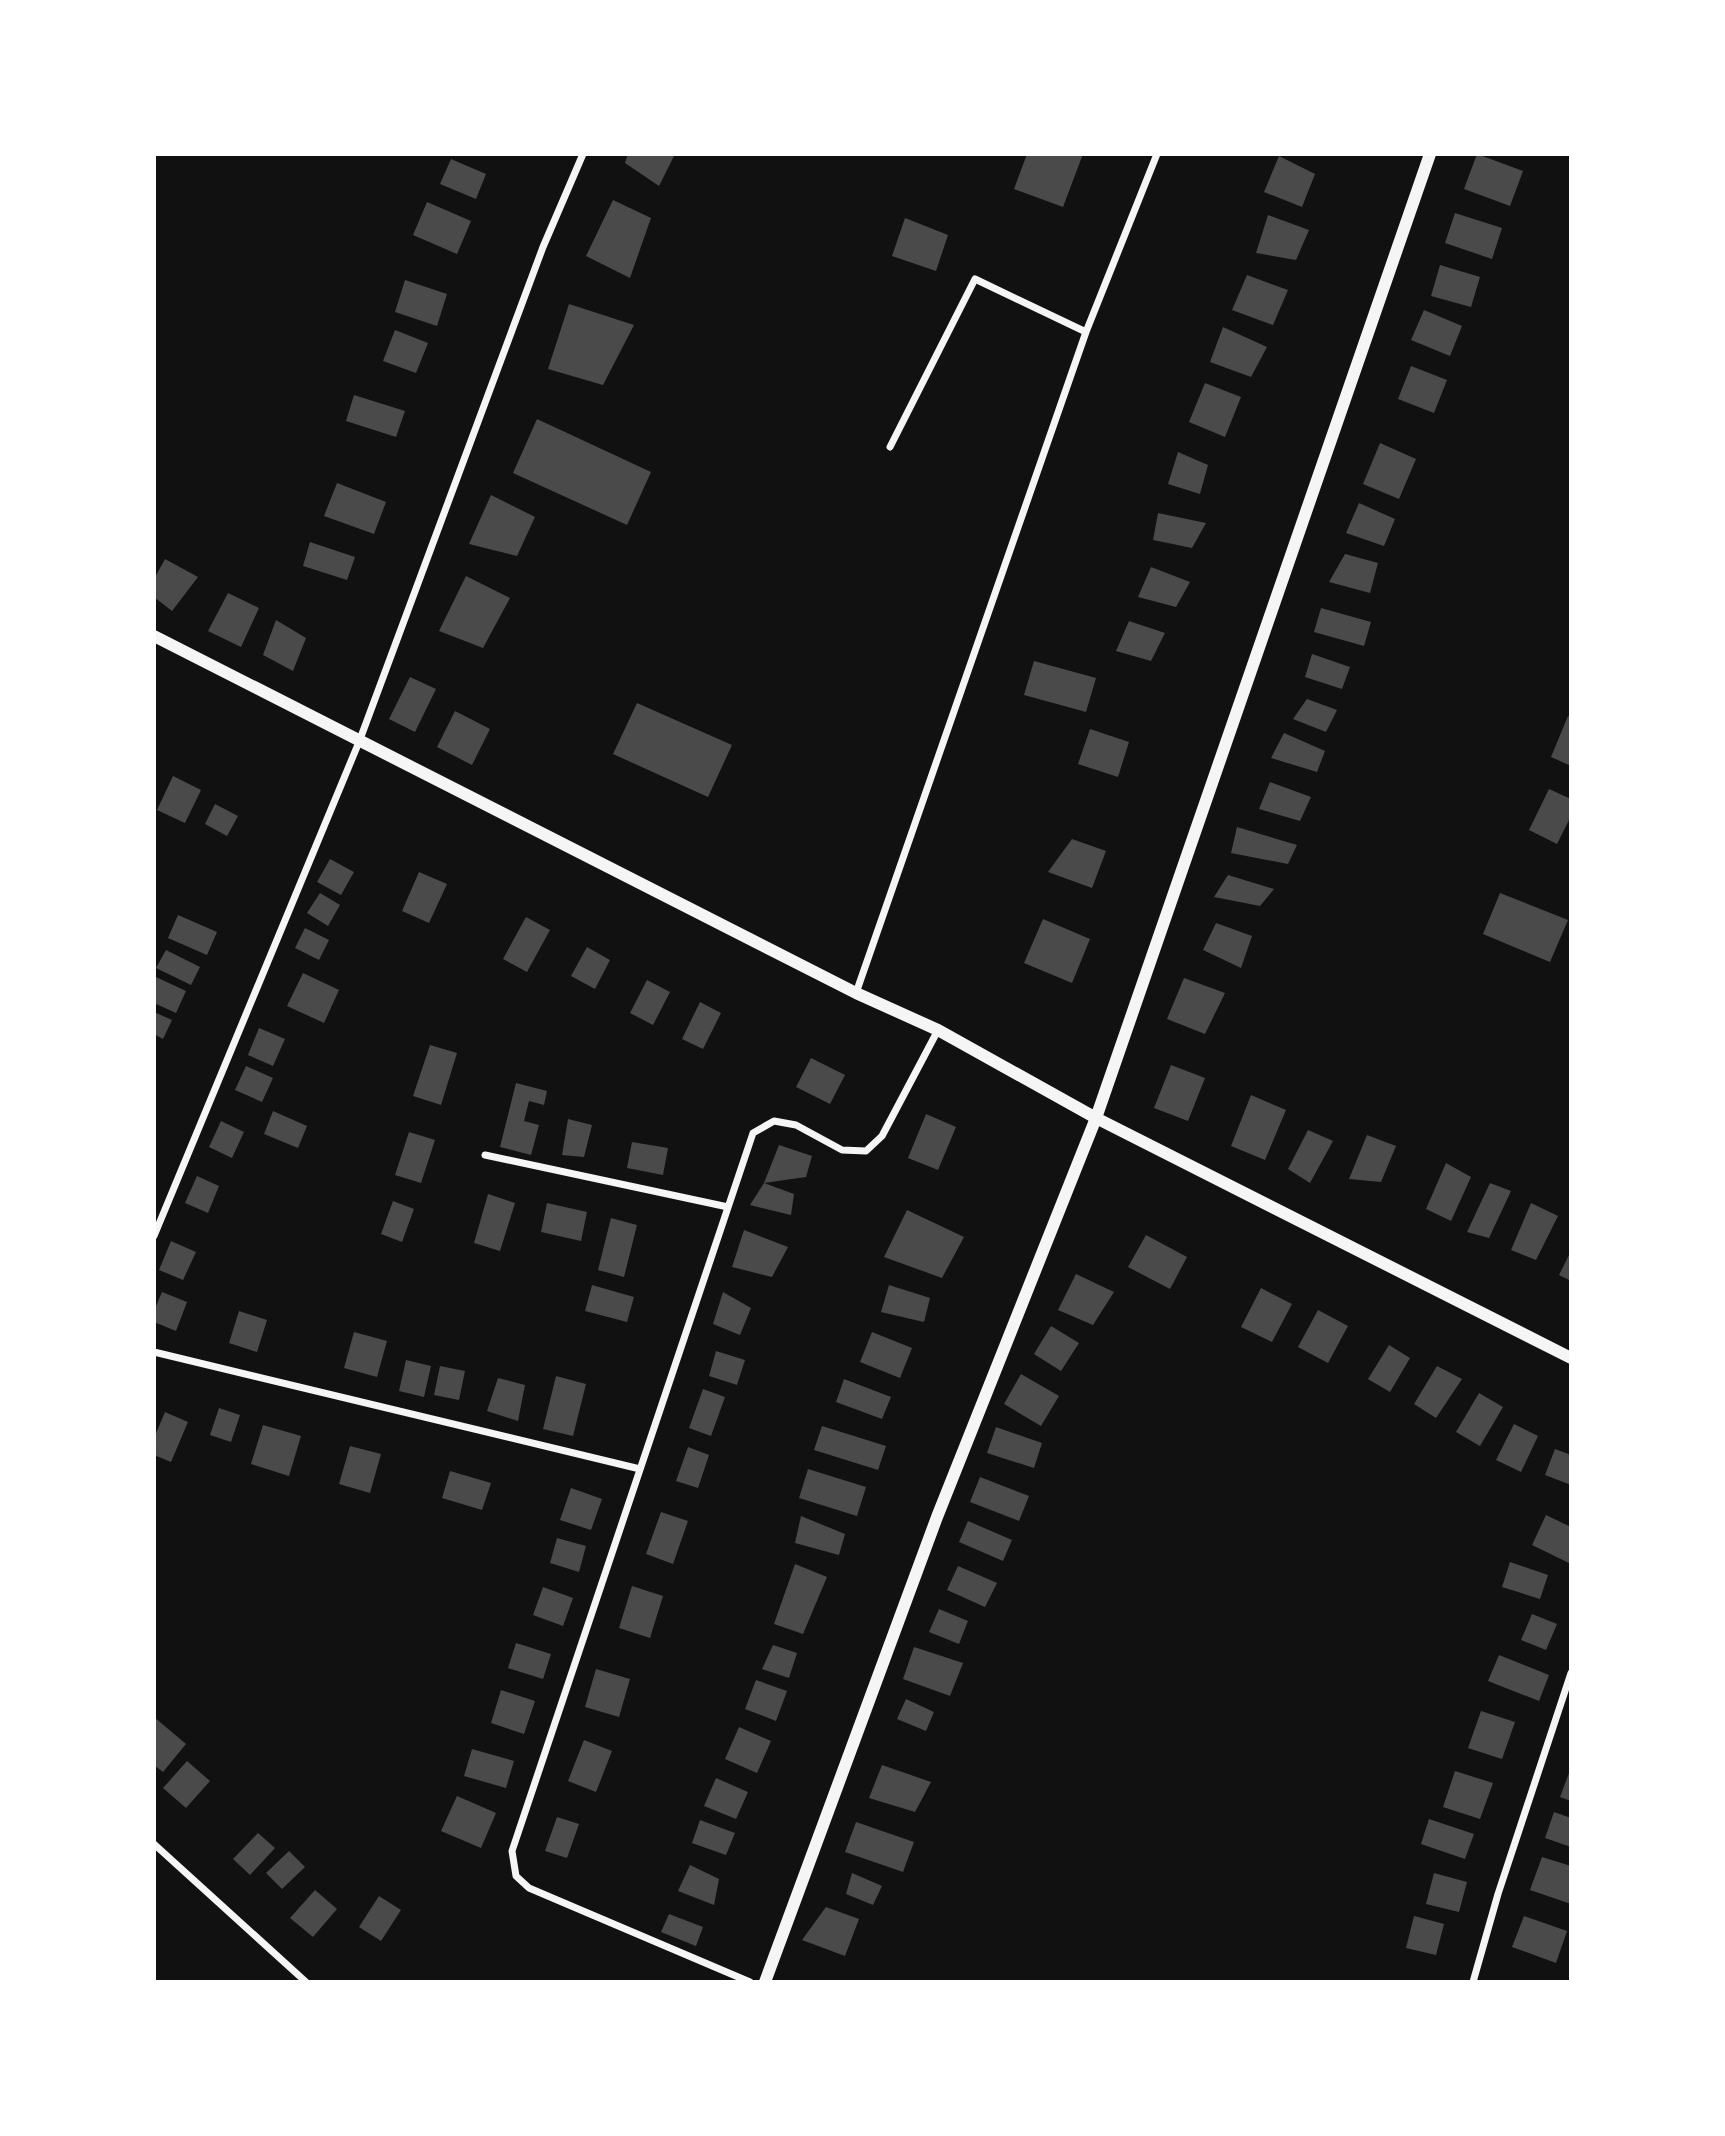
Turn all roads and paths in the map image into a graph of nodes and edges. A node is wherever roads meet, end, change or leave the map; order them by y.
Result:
1 (583, 154) edge
2 (1157, 154) edge
3 (1430, 154) edge
4 (1086, 332) junction
5 (890, 447) dead end
6 (154, 636) edge
7 (359, 742) junction
8 (856, 993) junction
9 (937, 1030) junction
10 (1096, 1118) junction
11 (485, 1155) dead end
12 (728, 1207) junction
13 (154, 1236) edge
14 (154, 1352) edge
15 (1571, 1358) edge
16 (640, 1469) junction
17 (1571, 1674) edge
18 (154, 1844) edge
19 (306, 1982) edge
20 (750, 1982) edge
21 (765, 1982) edge
22 (1473, 1982) edge

1 - 7 street
2 - 4 street
3 - 10 street
4 - 5 street
4 - 8 street
6 - 7 street
7 - 8 street
7 - 13 street
8 - 9 street
9 - 10 street
9 - 12 street
10 - 15 street
10 - 21 street
11 - 12 street
12 - 16 street
14 - 16 street
16 - 20 street
17 - 22 street
18 - 19 street

